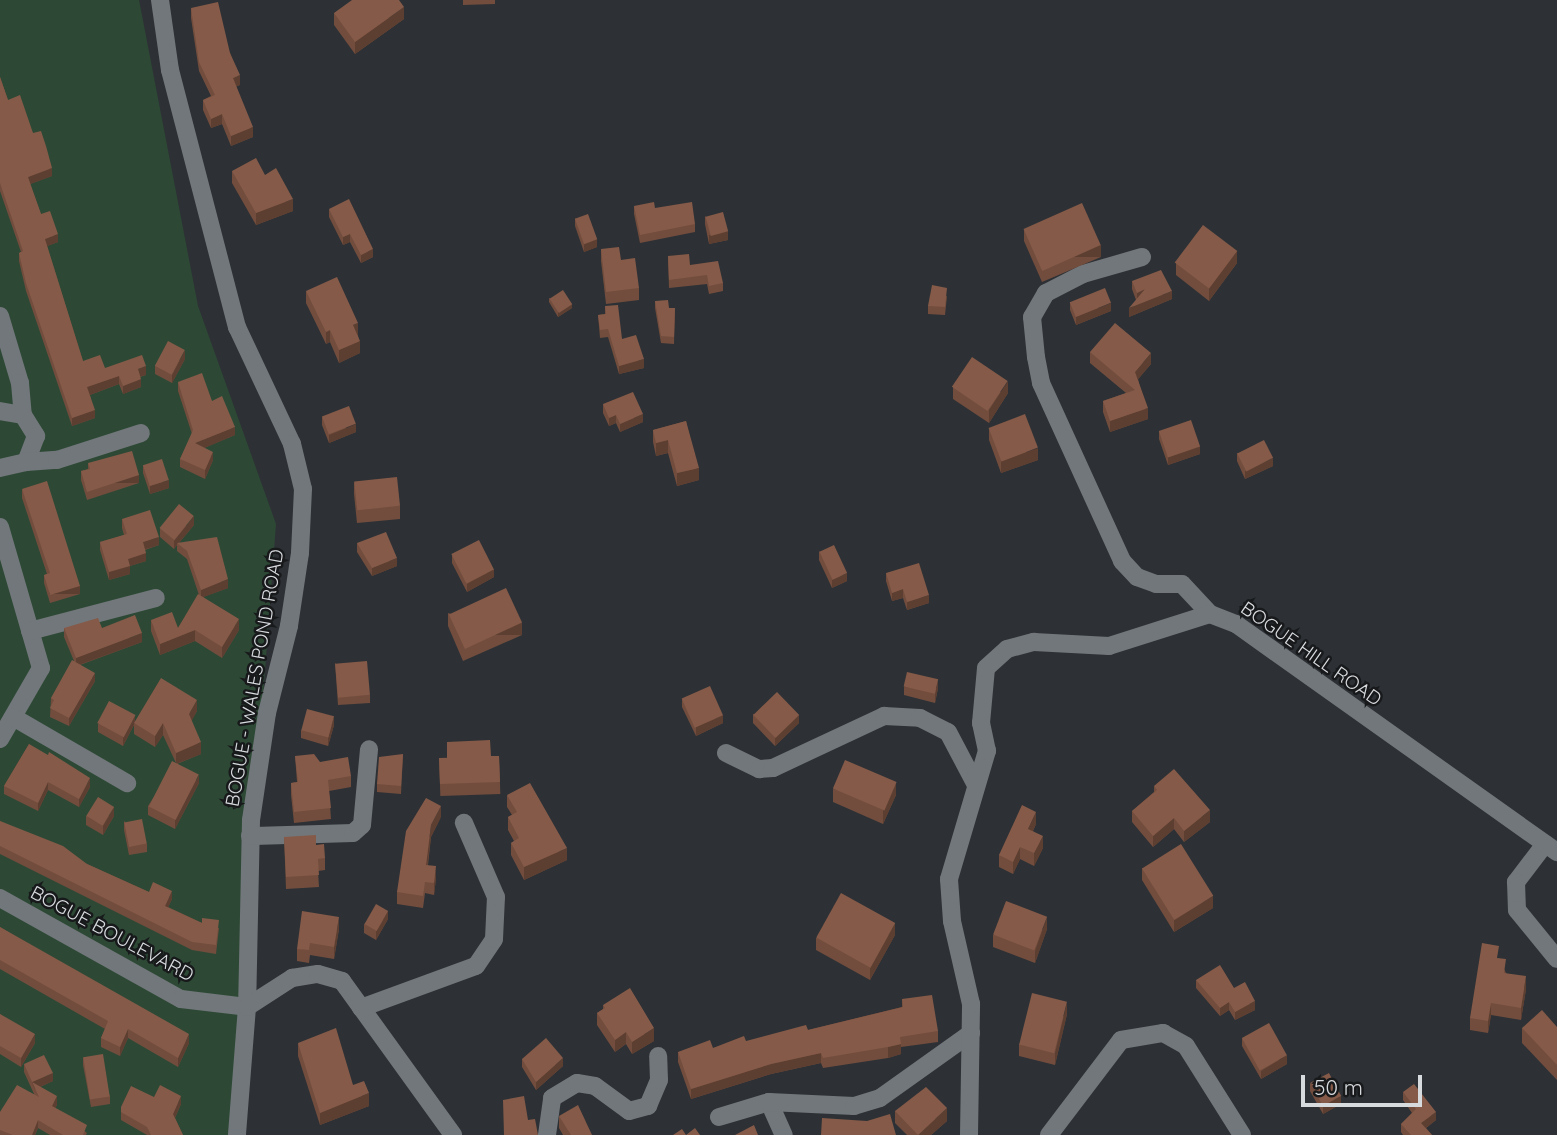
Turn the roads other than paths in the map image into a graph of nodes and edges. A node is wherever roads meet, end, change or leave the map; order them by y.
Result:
1 (160, 0) edge
2 (1142, 257) dead end
3 (0, 316) edge
4 (20, 383) junction
5 (0, 409) edge
6 (23, 415) junction
7 (141, 433) dead end
8 (36, 444) junction
9 (57, 460) junction
10 (26, 462) junction
11 (2, 473) edge
12 (0, 527) edge
13 (156, 598) dead end
14 (1210, 614) junction
15 (30, 631) junction
16 (12, 717) junction
17 (0, 739) edge
18 (369, 749) dead end
19 (726, 752) dead end
20 (127, 783) dead end
21 (976, 785) junction
22 (464, 823) dead end
23 (250, 836) junction
24 (1551, 848) edge
25 (0, 898) edge
26 (1557, 959) edge
27 (247, 1007) junction
28 (361, 1008) junction
29 (971, 1034) junction
30 (658, 1056) dead end
31 (769, 1102) junction
32 (719, 1117) dead end
33 (237, 1135) edge
34 (453, 1135) edge
35 (547, 1135) edge
36 (784, 1135) edge
37 (969, 1135) edge
38 (1049, 1135) edge
39 (1242, 1135) edge

1 - 23 street, BOGUE - WALES POND ROAD
2 - 14 street
3 - 4 street
4 - 5 street
4 - 6 street
5 - 6 street
6 - 8 street
7 - 9 street
8 - 9 street
8 - 10 street
9 - 10 street
10 - 11 street
12 - 15 street
13 - 15 street
14 - 21 street, BOGUE HILL ROAD
14 - 24 street, BOGUE HILL ROAD
15 - 16 street
16 - 17 street
16 - 20 street
18 - 23 street
19 - 21 street
21 - 29 street, BOGUE HILL ROAD
22 - 28 street
23 - 27 street, BOGUE - WALES POND ROAD
24 - 26 street
25 - 27 street, BOGUE BOULEVARD
27 - 28 street
27 - 33 street, BOGUE - WALES POND ROAD
28 - 34 street
29 - 31 street
29 - 37 street, BOGUE HILL ROAD
30 - 35 street
31 - 32 street
31 - 36 street
38 - 39 street

